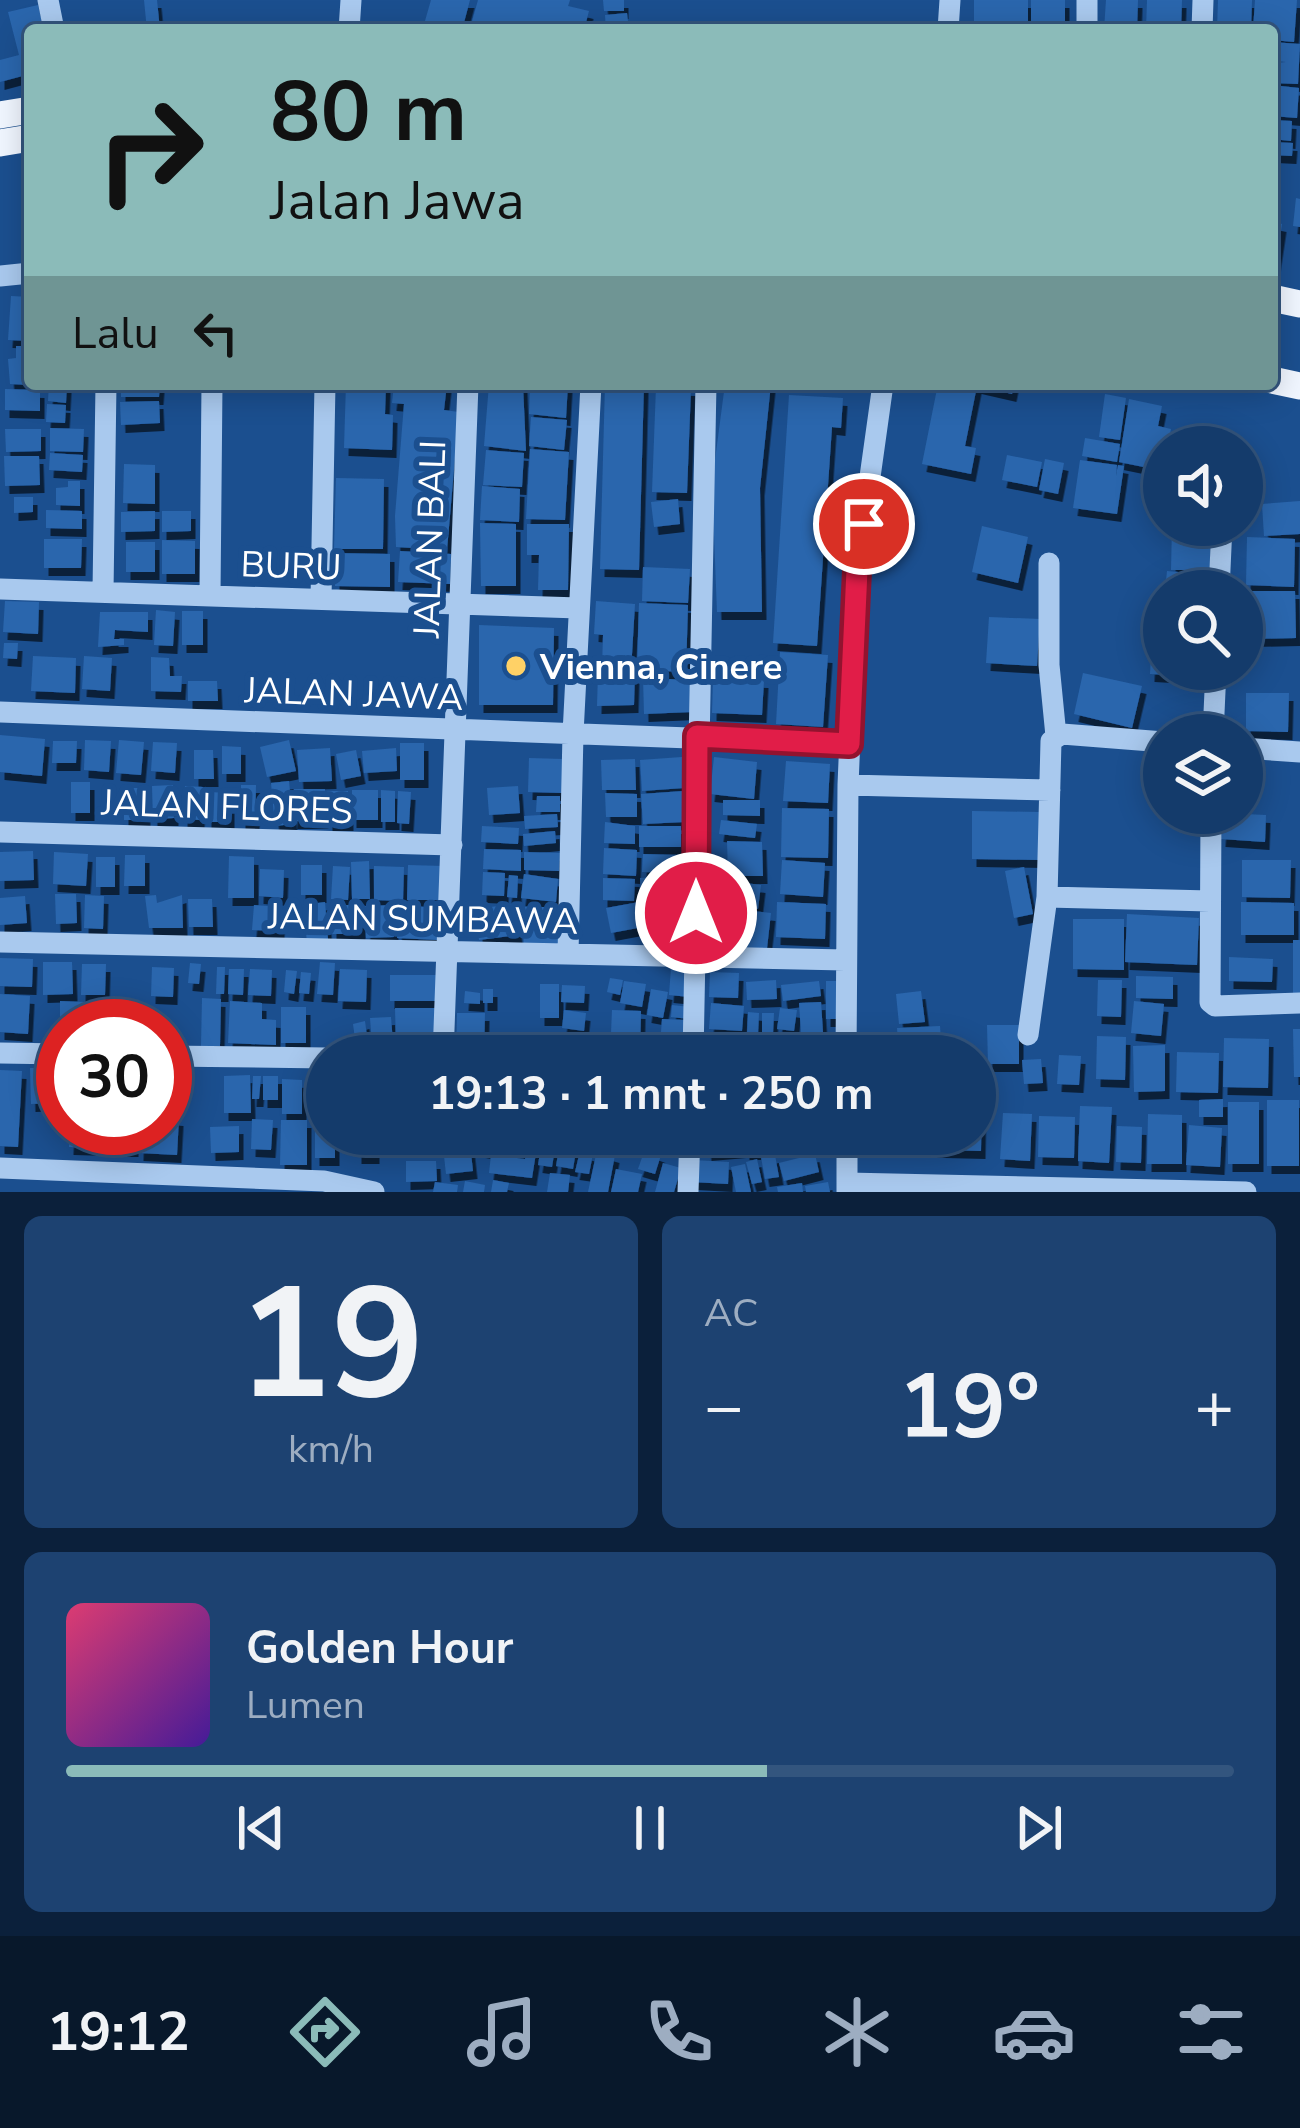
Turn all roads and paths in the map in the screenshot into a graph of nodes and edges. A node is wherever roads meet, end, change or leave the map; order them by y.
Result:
1 (106, 390) edge
2 (212, 390) edge
3 (325, 390) edge
4 (468, 390) edge
5 (591, 390) edge
6 (706, 390) edge
7 (883, 390) edge
8 (1049, 563) dead end
9 (0, 589) edge
10 (103, 592) junction
11 (210, 596) junction
12 (321, 599) junction
13 (460, 604) junction
14 (579, 608) junction
15 (0, 712) edge
16 (456, 730) junction
17 (573, 734) junction
18 (697, 736) junction
19 (1055, 736) junction
20 (1143, 741) edge
21 (849, 744) junction
22 (1263, 749) edge
23 (1300, 752) edge
24 (848, 785) junction
25 (1050, 790) junction
26 (0, 832) edge
27 (1211, 834) edge
28 (452, 844) junction
29 (1047, 897) junction
30 (1210, 902) junction
31 (0, 943) edge
32 (449, 952) junction
33 (568, 954) junction
34 (696, 957) junction
35 (845, 959) junction
36 (1300, 1003) edge
37 (444, 1035) edge
38 (694, 1035) edge
39 (846, 1035) edge
40 (1028, 1035) dead end
41 (0, 1053) edge
42 (36, 1054) edge
43 (192, 1056) edge
44 (306, 1058) edge
45 (689, 1155) edge
46 (847, 1155) edge
47 (0, 1168) edge
48 (105, 1182) edge
49 (220, 1184) edge
50 (324, 1186) edge
51 (847, 1187) edge
52 (997, 1188) edge
53 (1127, 1190) edge
54 (374, 1192) edge
55 (688, 1192) edge
56 (1246, 1192) edge

1 - 10 street
2 - 11 street
3 - 12 street
4 - 13 street, JALAN BALI
5 - 14 street
6 - 18 street
7 - 21 street
8 - 19 street
9 - 10 street, BURU
10 - 11 street, BURU
11 - 12 street, BURU
12 - 13 street, BURU
13 - 14 street, BURU
13 - 16 street, JALAN BALI
14 - 17 street
15 - 16 street, JALAN JAWA
16 - 17 street, JALAN JAWA
16 - 28 street, JALAN BALI
17 - 18 street, JALAN JAWA
17 - 33 street
18 - 21 street, JALAN JAWA
18 - 34 street
19 - 20 street
19 - 25 street
21 - 24 street
22 - 23 street
24 - 25 street
24 - 35 street
25 - 29 street
26 - 28 street, JALAN FLORES
27 - 30 street
28 - 32 street, JALAN BALI
29 - 30 street
29 - 40 street
30 - 36 street
31 - 32 street, JALAN SUMBAWA
32 - 33 street, JALAN SUMBAWA
32 - 37 street, JALAN BALI
33 - 34 street, JALAN SUMBAWA
34 - 35 street, JALAN SUMBAWA
34 - 38 street
35 - 39 street
41 - 42 street
43 - 44 street
45 - 55 street
46 - 51 street
47 - 48 street
48 - 49 street
49 - 50 street
50 - 54 street
51 - 52 street
52 - 53 street
53 - 56 street

